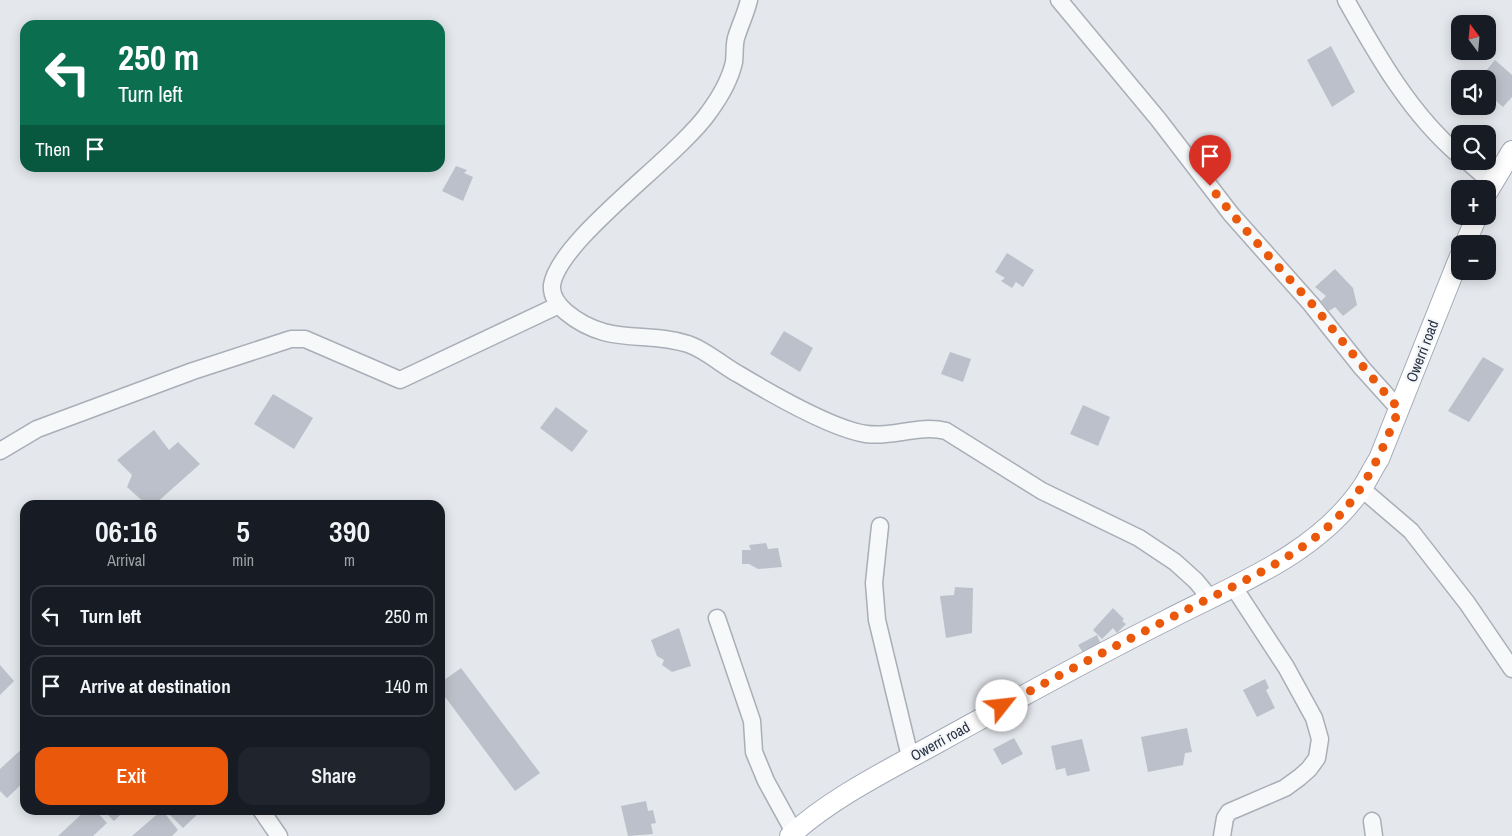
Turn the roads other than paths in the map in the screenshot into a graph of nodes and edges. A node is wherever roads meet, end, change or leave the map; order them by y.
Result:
1 (749, 0) edge
2 (1059, 0) edge
3 (1346, 0) edge
4 (1451, 149) edge
5 (1512, 151) edge
6 (1474, 170) edge
7 (1483, 180) edge
8 (1493, 180) edge
9 (1451, 279) edge
10 (559, 306) junction
11 (1399, 409) junction
12 (0, 451) edge
13 (1362, 489) junction
14 (880, 526) dead end
15 (1233, 586) junction
16 (1210, 598) junction
17 (717, 618) dead end
18 (1512, 669) edge
19 (910, 758) junction
20 (265, 815) edge
21 (792, 834) edge
22 (279, 836) edge
23 (1222, 836) edge

1 - 10 street
2 - 11 street
3 - 4 street
5 - 8 main road
6 - 7 street
9 - 11 main road, Owerri road
10 - 12 street
10 - 16 street
11 - 13 main road, Owerri road
13 - 15 main road, Owerri road
13 - 18 street
14 - 19 street
15 - 16 main road, Owerri road
15 - 23 street
16 - 19 main road, Owerri road
17 - 21 street
19 - 21 main road, Owerri road
20 - 22 street

